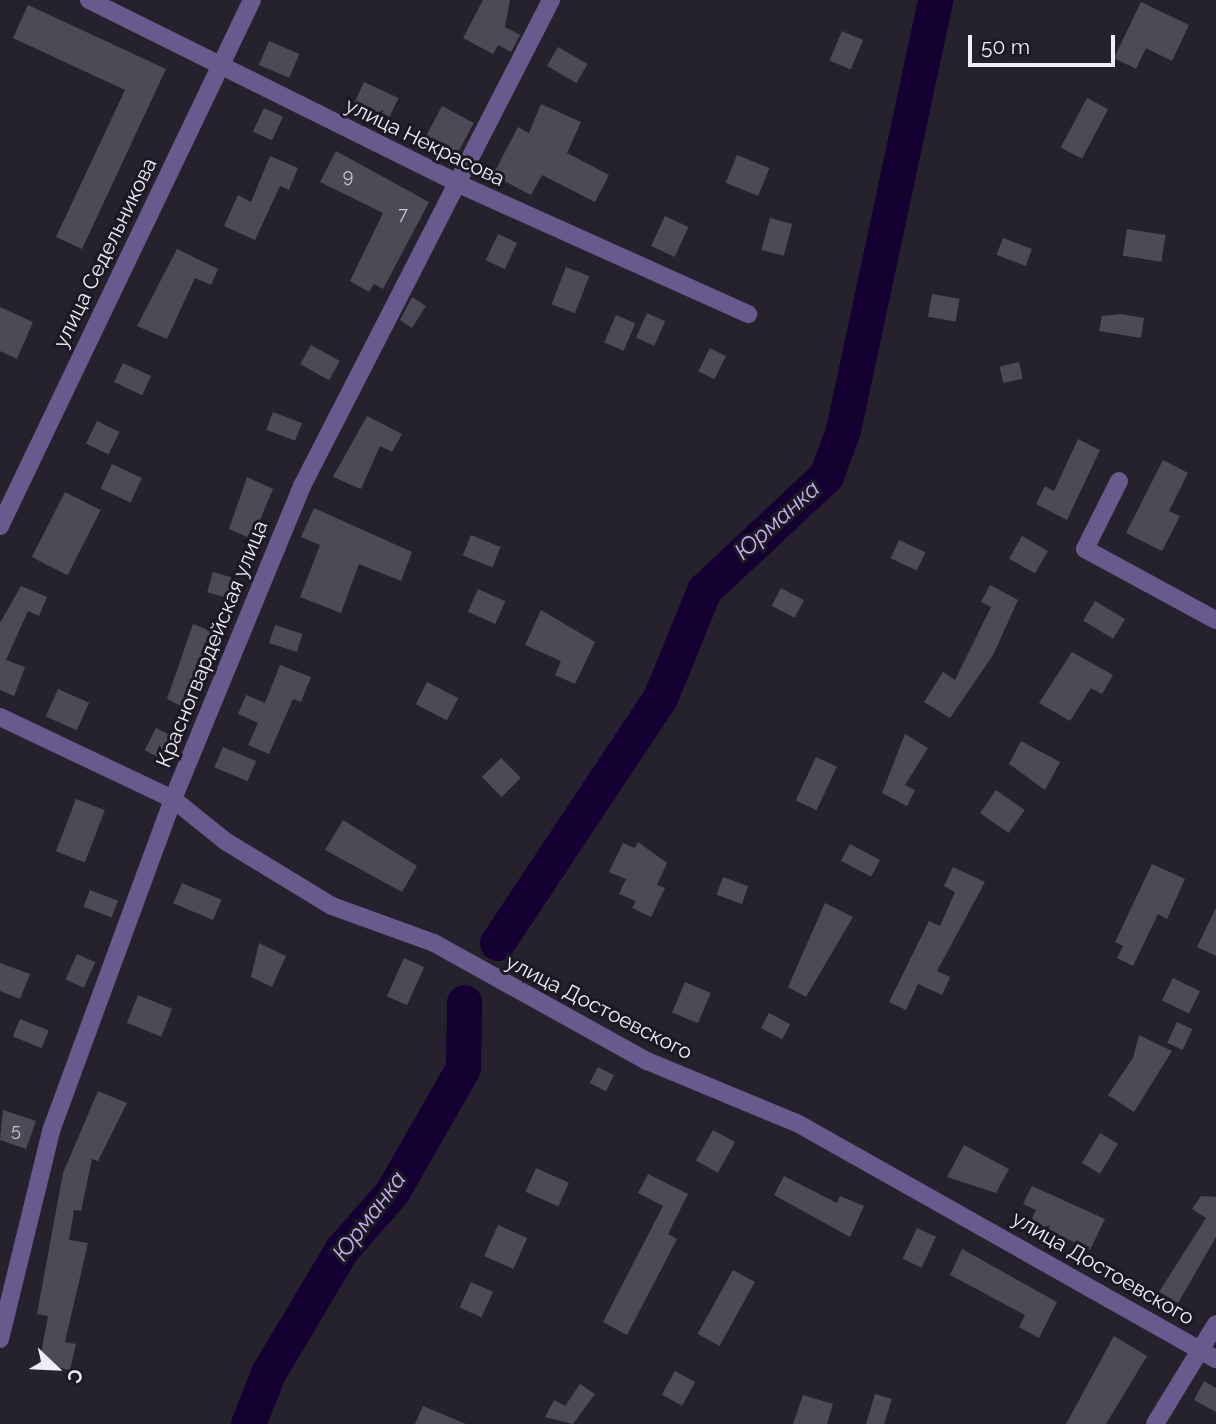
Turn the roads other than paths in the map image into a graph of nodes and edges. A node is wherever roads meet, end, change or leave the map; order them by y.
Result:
1 (89, 0) edge
2 (252, 0) edge
3 (551, 0) edge
4 (220, 67) junction
5 (461, 185) junction
6 (748, 314) dead end
7 (1119, 481) dead end
8 (0, 526) edge
9 (1216, 620) edge
10 (0, 717) edge
11 (173, 799) junction
12 (1216, 1324) edge
13 (0, 1339) edge
14 (1208, 1355) edge
15 (1155, 1424) edge

1 - 4 street, улица Некрасова
2 - 4 street, улица Седельникова
3 - 5 street, Красногвардейская улица
4 - 5 street, улица Некрасова
4 - 8 street, улица Седельникова
5 - 6 street, улица Некрасова
5 - 11 street, Красногвардейская улица
7 - 9 street
10 - 11 street, улица Достоевского
11 - 13 street, Красногвардейская улица
11 - 14 street, улица Достоевского
12 - 14 street
14 - 15 street

